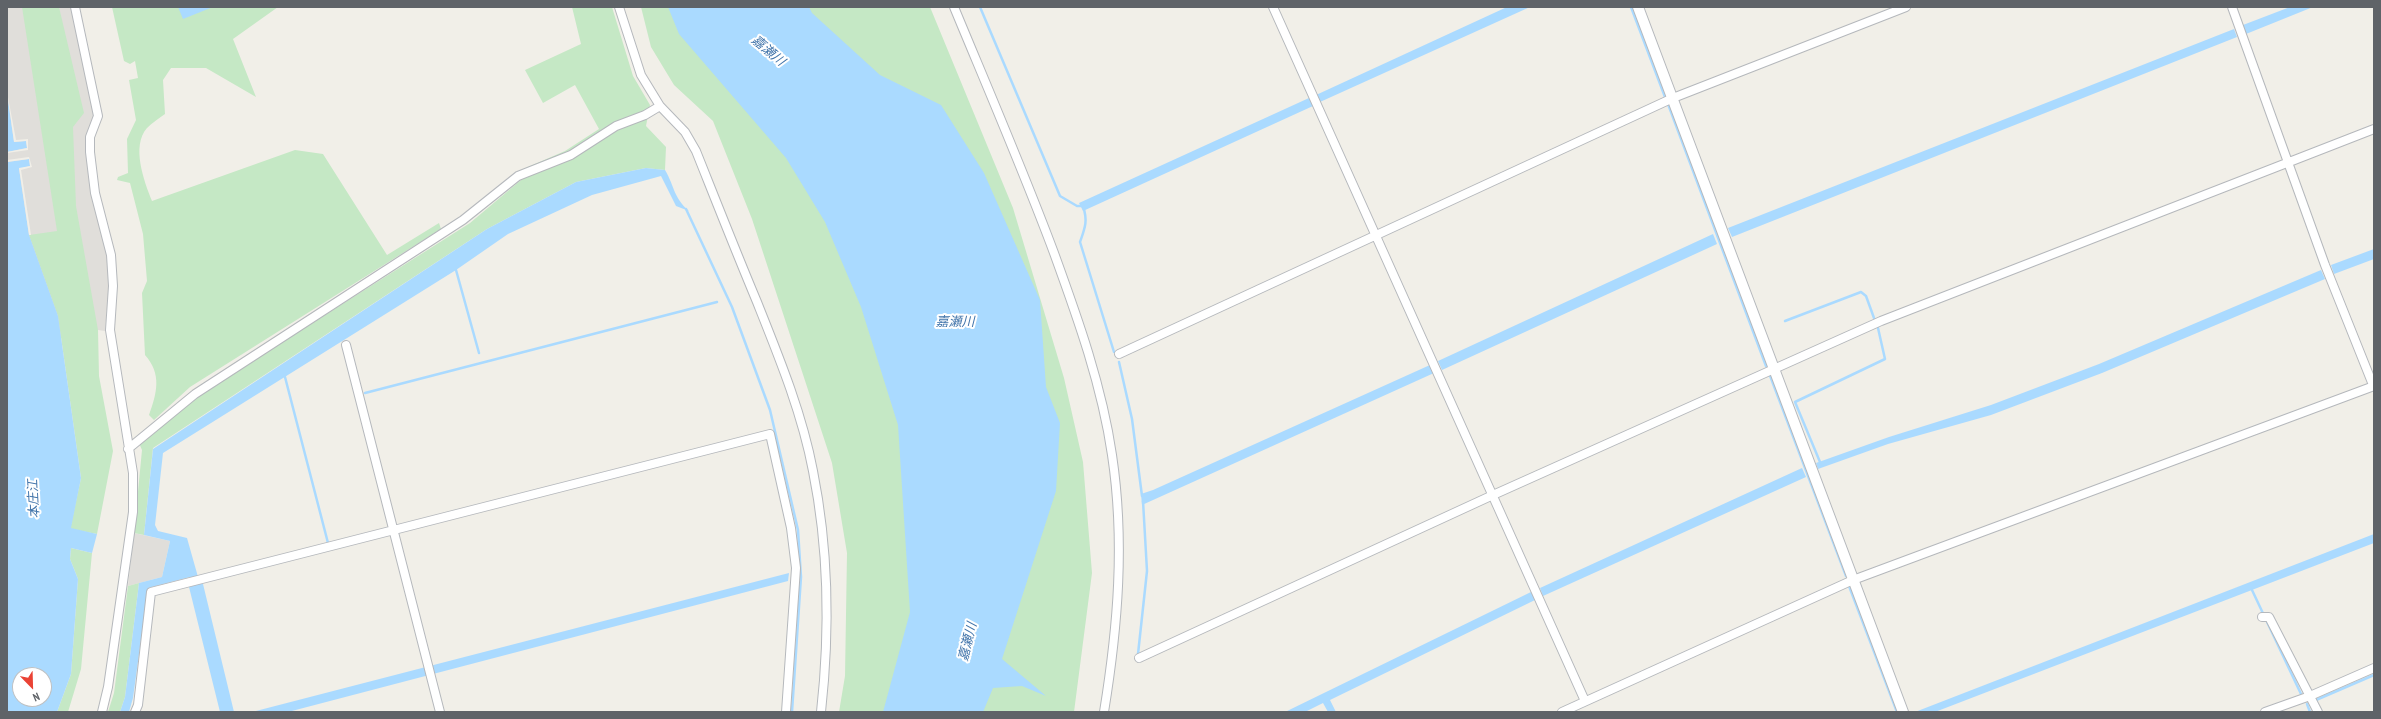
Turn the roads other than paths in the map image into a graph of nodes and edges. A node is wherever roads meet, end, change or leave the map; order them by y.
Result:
1 (75, 7) edge
2 (619, 7) edge
3 (954, 7) edge
4 (1273, 7) edge
5 (1638, 7) edge
6 (1906, 7) edge
7 (2232, 7) edge
8 (1673, 98) junction
9 (660, 106) junction
10 (2374, 129) edge
11 (2289, 161) junction
12 (1376, 235) junction
13 (346, 345) dead end
14 (1119, 354) dead end
15 (1775, 368) junction
16 (2374, 386) edge
17 (128, 449) junction
18 (1493, 495) junction
19 (394, 531) junction
20 (1853, 580) junction
21 (2265, 617) dead end
22 (1139, 658) dead end
23 (2374, 668) edge
24 (2310, 696) junction
25 (1585, 702) junction
26 (102, 712) edge
27 (135, 712) edge
28 (440, 712) edge
29 (786, 712) edge
30 (821, 712) edge
31 (1104, 712) edge
32 (1562, 712) edge
33 (1903, 712) edge
34 (2265, 712) edge
35 (2318, 712) edge

1 - 17 street
2 - 9 street
3 - 31 street
4 - 12 street
5 - 8 street
6 - 8 street
7 - 11 street
8 - 12 street
8 - 15 street
9 - 17 street
9 - 30 street
10 - 11 street
11 - 15 street
11 - 16 street
12 - 14 street
12 - 18 street
13 - 19 street
15 - 18 street
15 - 20 street
16 - 20 street
17 - 26 street
18 - 22 street
18 - 25 street
19 - 27 street
19 - 28 street
19 - 29 street
20 - 25 street
20 - 33 street
21 - 24 street
23 - 24 street
24 - 34 street
24 - 35 street
25 - 32 street

